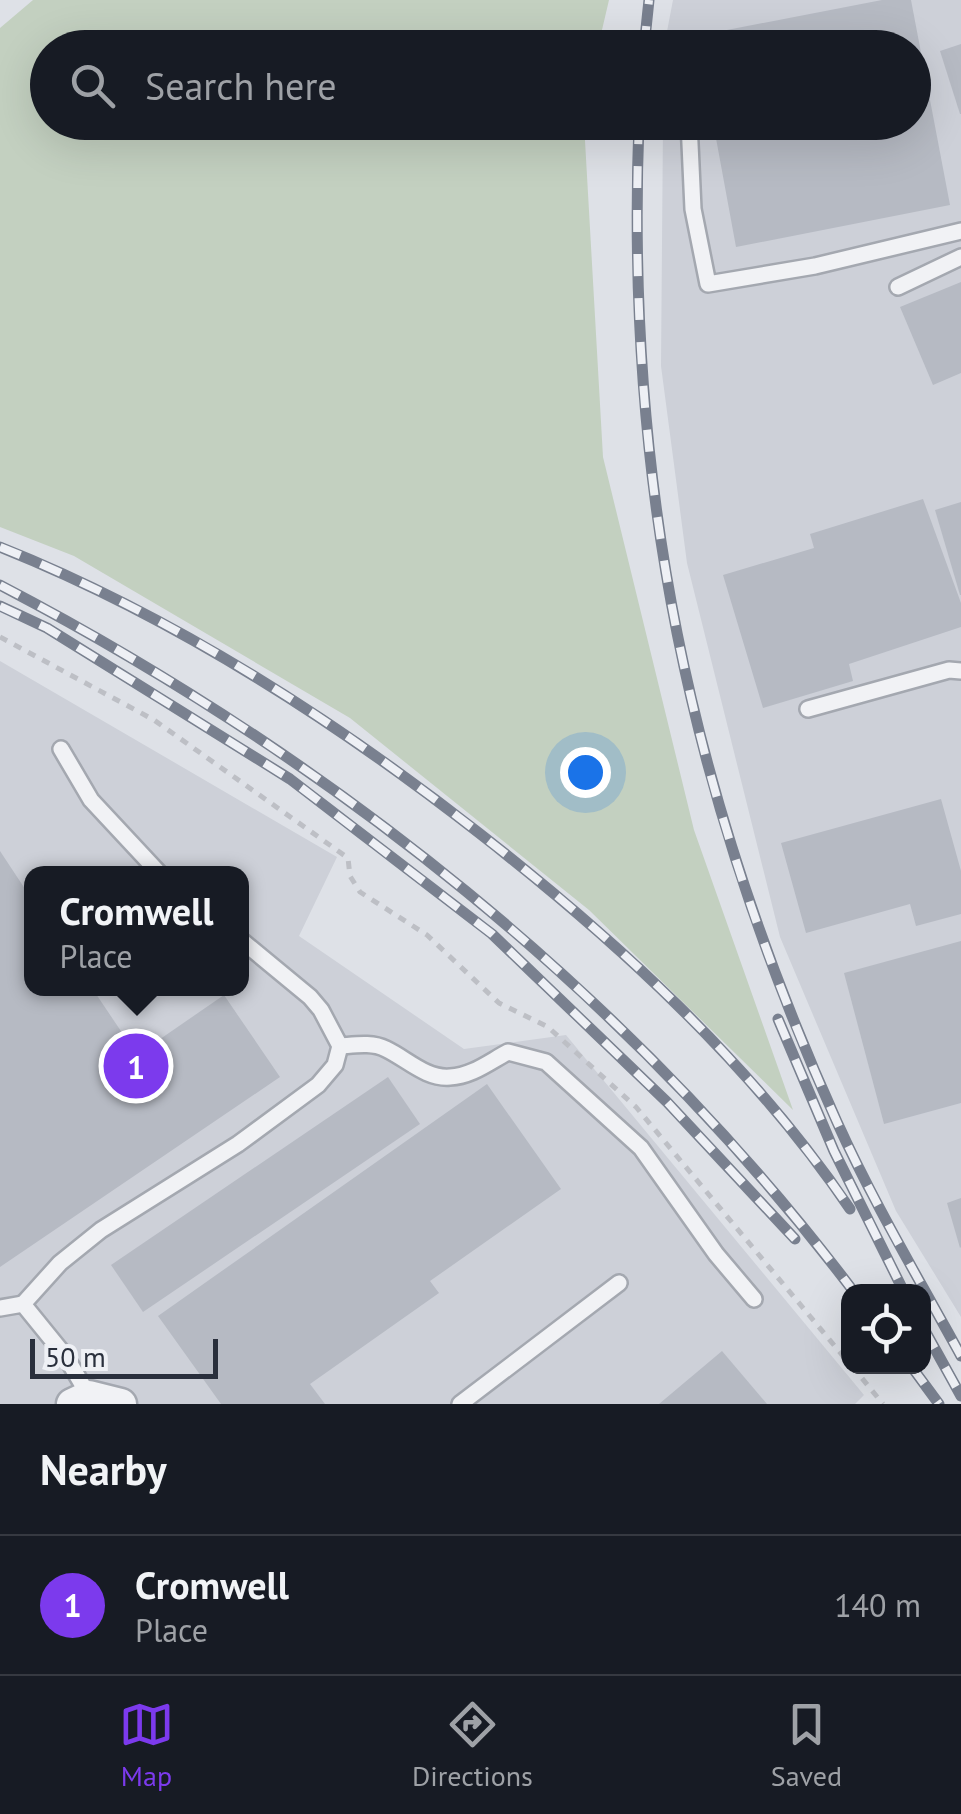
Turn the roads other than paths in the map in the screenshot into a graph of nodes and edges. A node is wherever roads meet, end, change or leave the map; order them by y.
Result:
1 (690, 140) edge
2 (961, 230) edge
3 (961, 257) edge
4 (898, 287) dead end
5 (961, 671) edge
6 (808, 710) dead end
7 (60, 749) dead end
8 (152, 866) edge
9 (249, 947) edge
10 (340, 1046) junction
11 (619, 1283) dead end
12 (754, 1299) dead end
13 (23, 1304) junction
14 (0, 1308) edge
15 (80, 1400) edge
16 (122, 1404) edge
17 (460, 1404) edge

1 - 2 lane
3 - 4 lane
5 - 6 lane
7 - 8 lane
9 - 10 lane
10 - 12 lane
10 - 13 lane
11 - 17 lane
13 - 14 lane
13 - 15 lane
15 - 16 street

